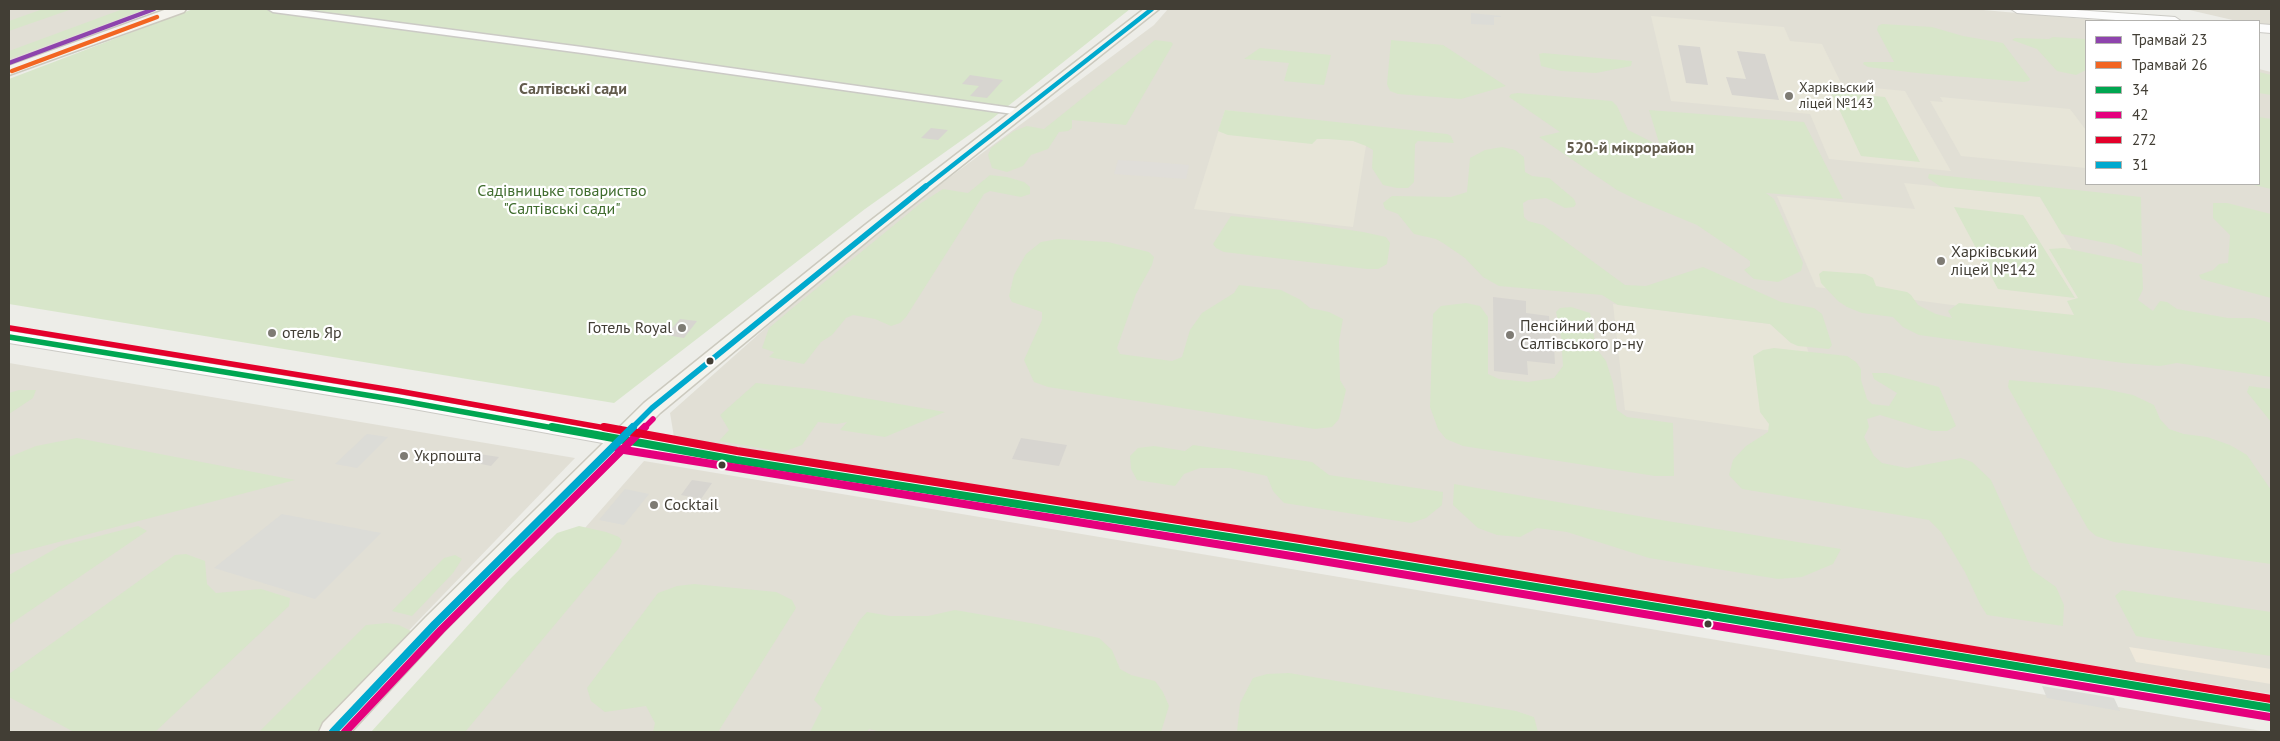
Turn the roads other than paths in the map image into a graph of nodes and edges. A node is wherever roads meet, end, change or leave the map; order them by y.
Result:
1 (179, 9) edge
2 (272, 9) edge
3 (1152, 9) edge
4 (2016, 9) edge
5 (2259, 18) edge
6 (2162, 20) edge
7 (2271, 29) edge
8 (9, 71) edge
9 (1020, 112) junction
10 (9, 336) edge
11 (619, 440) junction
12 (2271, 708) edge
13 (333, 732) edge

1 - 8 main road
2 - 9 street
3 - 9 main road
4 - 6 street
5 - 7 street
9 - 11 main road
10 - 11 street
11 - 12 street
11 - 13 main road

